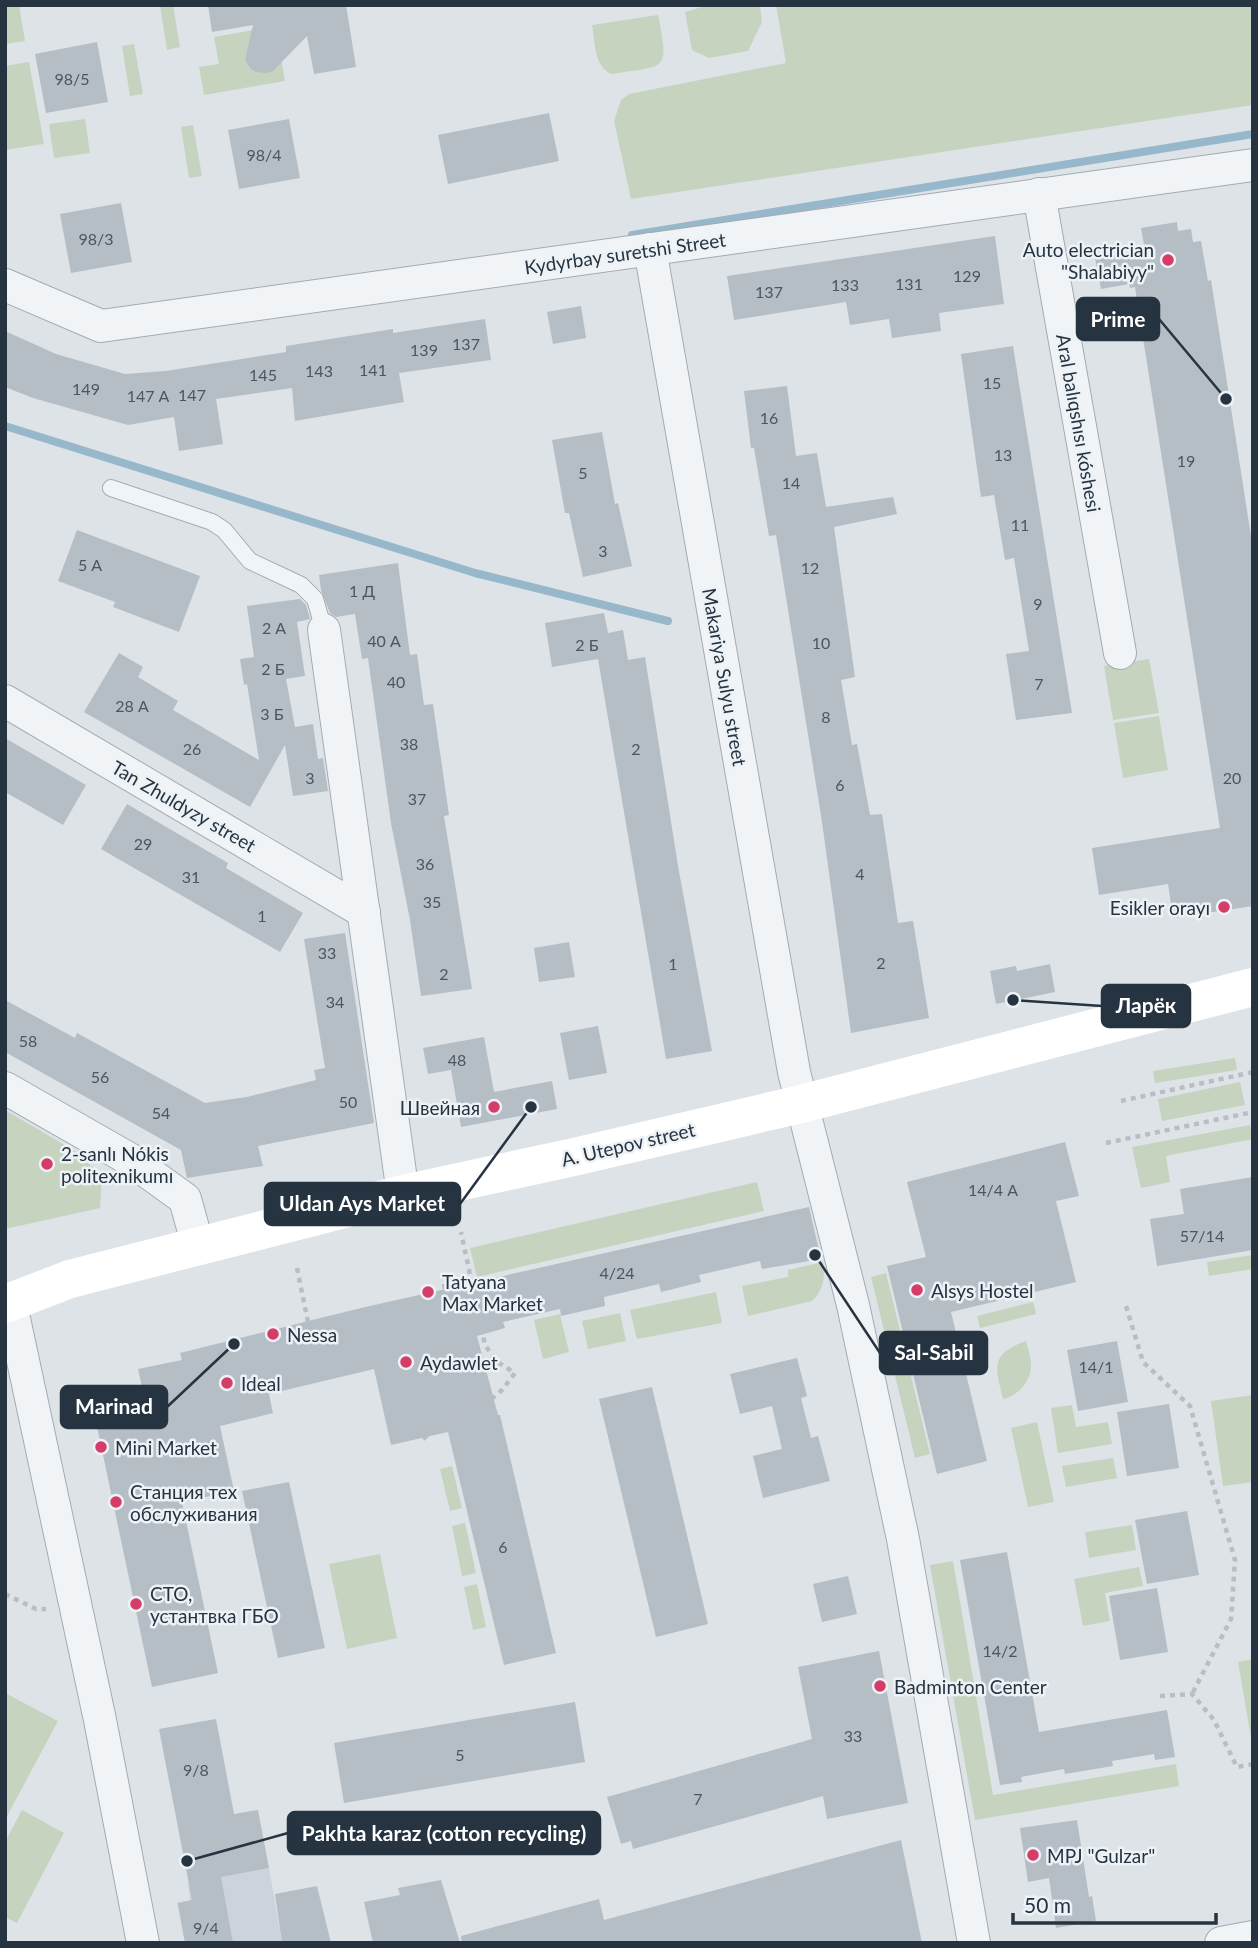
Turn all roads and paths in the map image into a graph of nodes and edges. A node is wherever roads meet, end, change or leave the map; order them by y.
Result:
1 (1253, 164) edge
2 (1039, 194) junction
3 (650, 249) junction
4 (5, 285) edge
5 (111, 488) dead end
6 (324, 630) joint
7 (1119, 653) dead end
8 (5, 701) edge
9 (364, 912) junction
10 (1253, 987) edge
11 (1253, 1072) edge
12 (5, 1088) edge
13 (1121, 1101) dead end
14 (801, 1104) junction
15 (1253, 1112) edge
16 (1106, 1143) dead end
17 (403, 1194) junction
18 (461, 1232) dead end
19 (198, 1246) junction
20 (298, 1268) dead end
21 (8, 1302) edge
22 (1126, 1306) dead end
23 (308, 1322) dead end
24 (423, 1438) dead end
25 (5, 1594) edge
26 (55, 1609) dead end
27 (1192, 1694) junction
28 (1160, 1696) dead end
29 (1253, 1765) edge
30 (1253, 1937) edge
31 (143, 1943) edge
32 (974, 1943) edge
33 (1221, 1943) edge

1 - 2 street, Kydyrbay suretshi Street
2 - 3 street, Kydyrbay suretshi Street
2 - 7 street, Aral balıqshısı kóshesi
3 - 4 street, Kydyrbay suretshi Street
3 - 14 street, Makariya Sulyu street
5 - 6 lane
6 - 9 street
8 - 9 street, Tan Zhuldyzy street
9 - 17 street
10 - 14 main road, A. Utepov street
11 - 13 path
12 - 19 street
14 - 17 main road, A. Utepov street
14 - 32 street, Makariya Sulyu street
15 - 16 path
17 - 19 main road, A. Utepov street
18 - 24 path
19 - 21 main road, A. Utepov street
20 - 23 path
21 - 31 street
22 - 27 path
25 - 26 path
27 - 28 path
27 - 29 path
30 - 33 street

